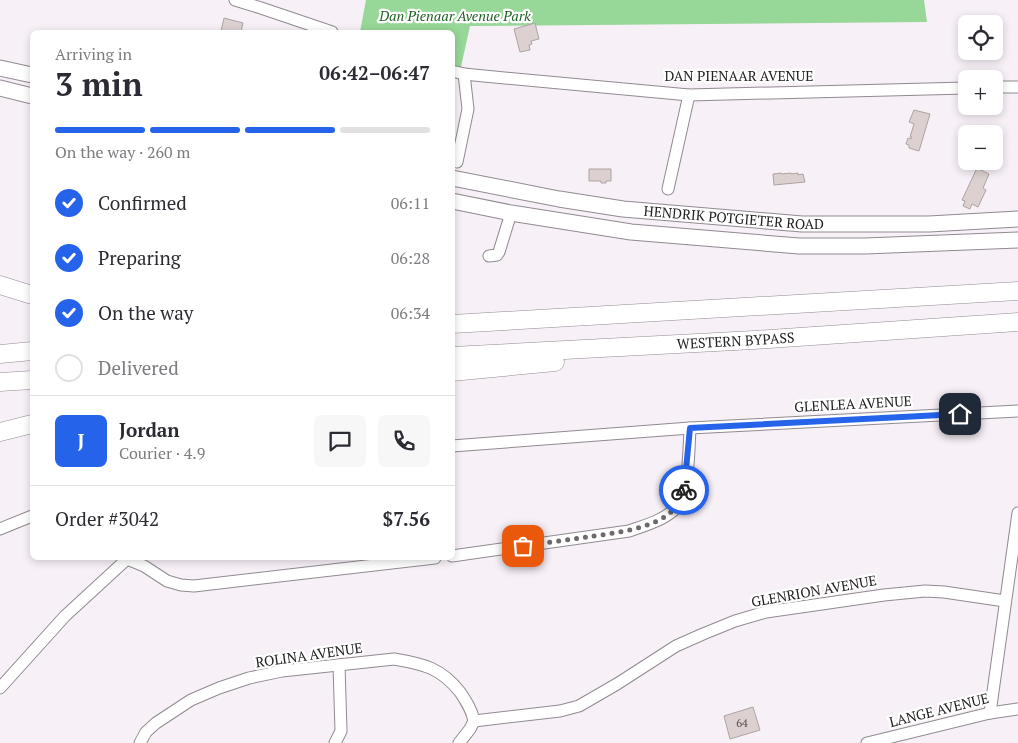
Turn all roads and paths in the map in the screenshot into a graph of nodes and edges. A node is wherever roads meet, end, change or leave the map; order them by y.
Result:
1 (235, 0) edge
2 (326, 30) edge
3 (0, 68) edge
4 (458, 72) edge
5 (30, 75) edge
6 (1003, 87) edge
7 (1018, 87) edge
8 (0, 88) edge
9 (958, 88) edge
10 (689, 94) junction
11 (30, 96) edge
12 (0, 97) edge
13 (30, 97) edge
14 (457, 162) dead end
15 (455, 179) edge
16 (668, 189) dead end
17 (455, 202) edge
18 (510, 213) junction
19 (1018, 219) edge
20 (1018, 240) edge
21 (489, 256) dead end
22 (0, 285) edge
23 (1018, 291) edge
24 (30, 294) edge
25 (455, 317) edge
26 (526, 320) junction
27 (1018, 322) edge
28 (455, 324) edge
29 (754, 340) junction
30 (30, 352) edge
31 (0, 354) edge
32 (455, 356) edge
33 (455, 372) edge
34 (30, 380) edge
35 (0, 382) edge
36 (1018, 411) edge
37 (30, 424) edge
38 (690, 428) junction
39 (0, 432) edge
40 (455, 446) edge
41 (1018, 513) edge
42 (30, 517) edge
43 (0, 528) edge
44 (1015, 548) edge
45 (455, 556) edge
46 (125, 560) edge
47 (131, 560) edge
48 (418, 560) edge
49 (1005, 601) junction
50 (339, 665) junction
51 (0, 688) edge
52 (1018, 709) edge
53 (990, 713) junction
54 (474, 721) junction
55 (900, 739) edge
56 (140, 743) edge
57 (335, 743) edge
58 (459, 743) edge
59 (867, 743) edge

1 - 2 street
3 - 5 main road
4 - 10 street, DAN PIENAAR AVENUE
4 - 14 street
6 - 7 street
8 - 11 main road
9 - 10 street, DAN PIENAAR AVENUE
10 - 16 street
12 - 13 main road
15 - 19 main road, HENDRIK POTGIETER ROAD
17 - 18 main road, HENDRIK POTGIETER ROAD
18 - 20 main road, HENDRIK POTGIETER ROAD
18 - 21 street
22 - 24 highway
23 - 26 highway
25 - 26 highway
26 - 28 highway
27 - 29 highway, WESTERN BYPASS
29 - 32 highway, WESTERN BYPASS
29 - 33 highway
30 - 31 highway
34 - 35 highway
36 - 38 street, GLENLEA AVENUE
37 - 39 highway
38 - 40 street, GLENLEA AVENUE
38 - 45 street
41 - 44 street
42 - 43 street
44 - 49 street
46 - 51 street
47 - 48 street
49 - 53 street
49 - 54 street, GLENRION AVENUE
50 - 54 street, ROLINA AVENUE
50 - 56 street, ROLINA AVENUE
50 - 57 street
52 - 53 street, LANGE AVENUE
53 - 55 street, LANGE AVENUE
54 - 58 street
55 - 59 street, LANGE AVENUE

